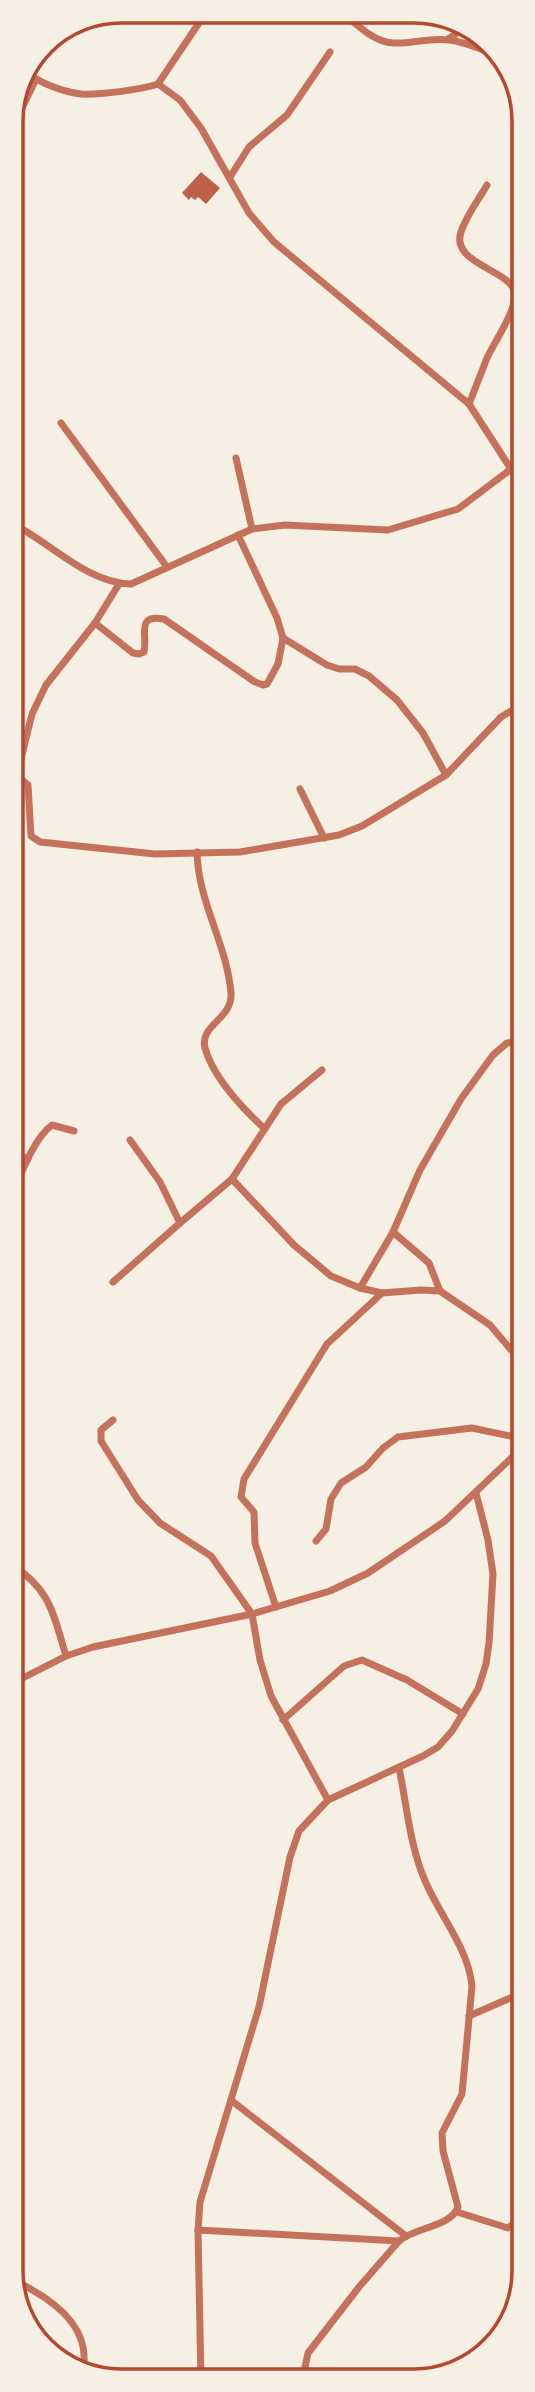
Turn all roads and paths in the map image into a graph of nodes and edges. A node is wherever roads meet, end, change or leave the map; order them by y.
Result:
1 (200, 23) edge
2 (355, 23) edge
3 (457, 33) edge
4 (448, 39) junction
5 (484, 51) edge
6 (330, 52) dead end
7 (33, 77) edge
8 (36, 79) junction
9 (158, 85) junction
10 (25, 102) edge
11 (230, 177) junction
12 (487, 185) dead end
13 (512, 286) edge
14 (512, 307) edge
15 (469, 404) junction
16 (61, 424) dead end
17 (236, 458) dead end
18 (511, 469) joint
19 (252, 529) junction
20 (23, 530) edge
21 (238, 536) junction
22 (167, 567) junction
23 (118, 584) junction
24 (95, 624) junction
25 (283, 638) junction
26 (512, 711) edge
27 (23, 733) edge
28 (27, 734) junction
29 (23, 746) edge
30 (446, 775) junction
31 (23, 782) edge
32 (300, 789) dead end
33 (324, 838) junction
34 (197, 852) junction
35 (512, 1042) edge
36 (322, 1070) dead end
37 (265, 1129) junction
38 (75, 1131) dead end
39 (130, 1140) dead end
40 (23, 1156) edge
41 (28, 1158) junction
42 (23, 1170) edge
43 (232, 1179) junction
44 (180, 1223) junction
45 (393, 1232) junction
46 (113, 1282) dead end
47 (360, 1288) junction
48 (440, 1292) junction
49 (382, 1293) junction
50 (512, 1351) edge
51 (113, 1420) dead end
52 (512, 1436) edge
53 (512, 1458) edge
54 (476, 1493) junction
55 (316, 1541) dead end
56 (23, 1571) edge
57 (276, 1606) junction
58 (252, 1614) junction
59 (66, 1656) junction
60 (23, 1678) edge
61 (463, 1714) junction
62 (283, 1720) junction
63 (399, 1768) junction
64 (328, 1800) junction
65 (512, 1997) edge
66 (469, 2016) junction
67 (232, 2101) junction
68 (457, 2212) junction
69 (512, 2227) edge
70 (198, 2230) junction
71 (402, 2239) junction
72 (24, 2286) edge
73 (84, 2362) edge
74 (201, 2369) edge
75 (306, 2369) edge

1 - 9 street
2 - 4 street
3 - 4 street
4 - 5 street
6 - 11 street
7 - 8 street
8 - 9 street
8 - 10 street
9 - 11 street
11 - 15 street
12 - 13 street
14 - 15 street
15 - 18 street
16 - 22 street
17 - 19 street
18 - 19 street
19 - 21 street
20 - 23 street
21 - 22 street
21 - 25 street
22 - 23 street
23 - 24 street
24 - 25 street
24 - 28 street
25 - 30 street
26 - 30 street
27 - 28 street
28 - 29 street
30 - 33 street
31 - 34 street
32 - 33 street
33 - 34 street
34 - 37 street
35 - 45 street
36 - 37 street
37 - 43 street
38 - 41 street
39 - 44 street
40 - 41 street
41 - 42 street
43 - 44 street
43 - 47 street
44 - 46 street
45 - 47 street
45 - 48 street
47 - 49 street
48 - 49 street
48 - 50 street
49 - 57 street
51 - 58 street
52 - 55 street
53 - 54 street
54 - 57 street
54 - 61 street
56 - 59 street
57 - 58 street
58 - 59 street
58 - 62 street
59 - 60 street
61 - 62 street
61 - 63 street
62 - 64 street
63 - 64 street
63 - 66 street
64 - 67 street
65 - 66 street
66 - 68 street
67 - 70 street
67 - 71 street
68 - 69 street
68 - 71 street
70 - 71 street
70 - 74 street
71 - 75 street
72 - 73 street

